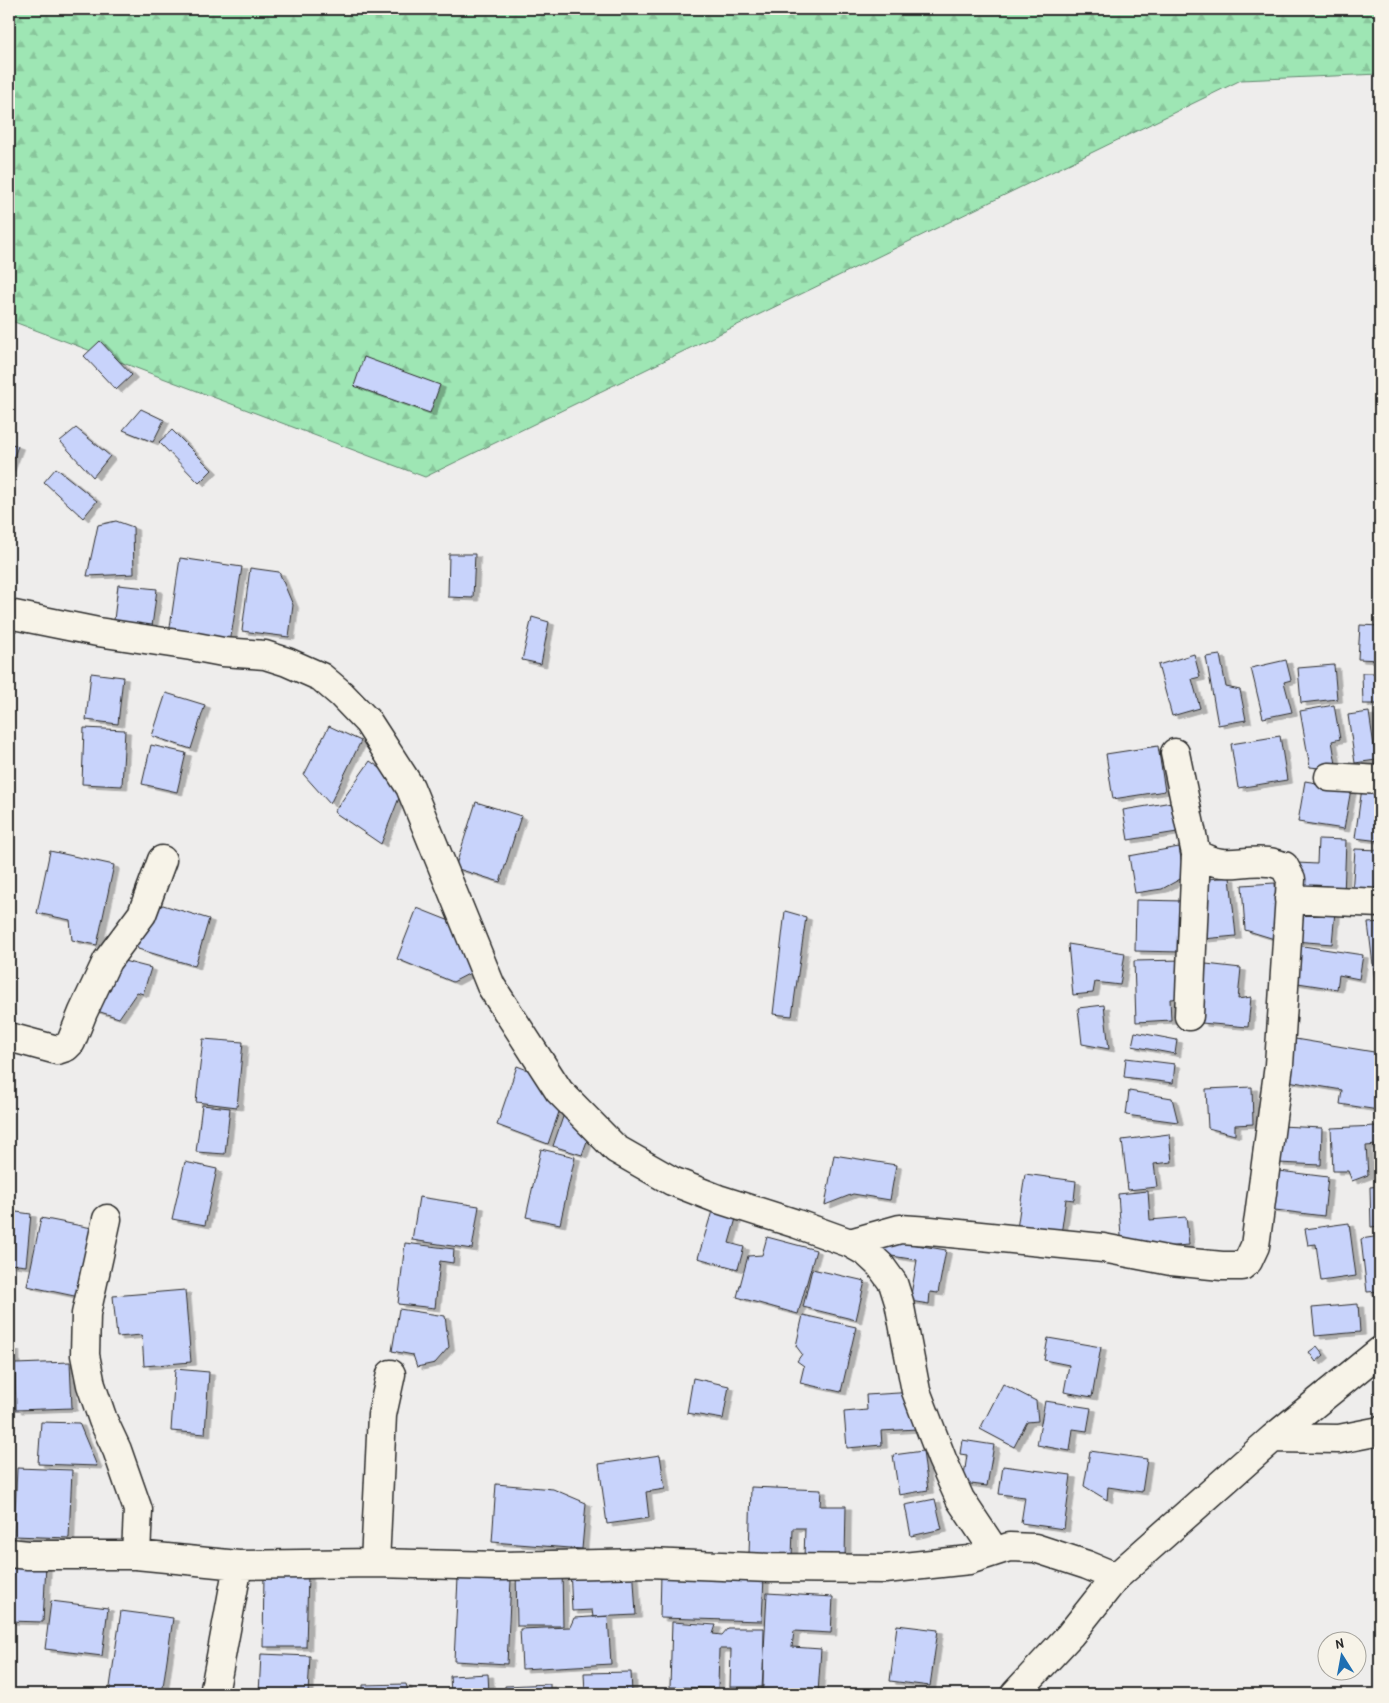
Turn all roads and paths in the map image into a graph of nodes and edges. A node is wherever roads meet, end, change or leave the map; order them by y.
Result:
1 (9, 614) edge
2 (1175, 753) dead end
3 (1329, 777) dead end
4 (1380, 780) edge
5 (1196, 854) junction
6 (162, 860) dead end
7 (1289, 899) junction
8 (1380, 903) edge
9 (1190, 1016) dead end
10 (9, 1037) edge
11 (108, 1219) dead end
12 (850, 1243) junction
13 (1380, 1351) edge
14 (391, 1374) dead end
15 (1380, 1431) edge
16 (1273, 1438) junction
17 (994, 1550) junction
18 (9, 1553) edge
19 (136, 1555) junction
20 (375, 1563) junction
21 (238, 1565) junction
22 (1116, 1577) junction
23 (214, 1694) edge
24 (1015, 1694) edge

1 - 12 street
2 - 5 street
3 - 4 street
5 - 7 street
5 - 9 street
6 - 10 street
7 - 8 street
7 - 12 street
11 - 19 street
12 - 17 street
13 - 16 street
14 - 20 street
15 - 16 street
16 - 22 street
17 - 20 street
17 - 22 street
18 - 19 street
19 - 21 street
20 - 21 street
21 - 23 street
22 - 24 street

